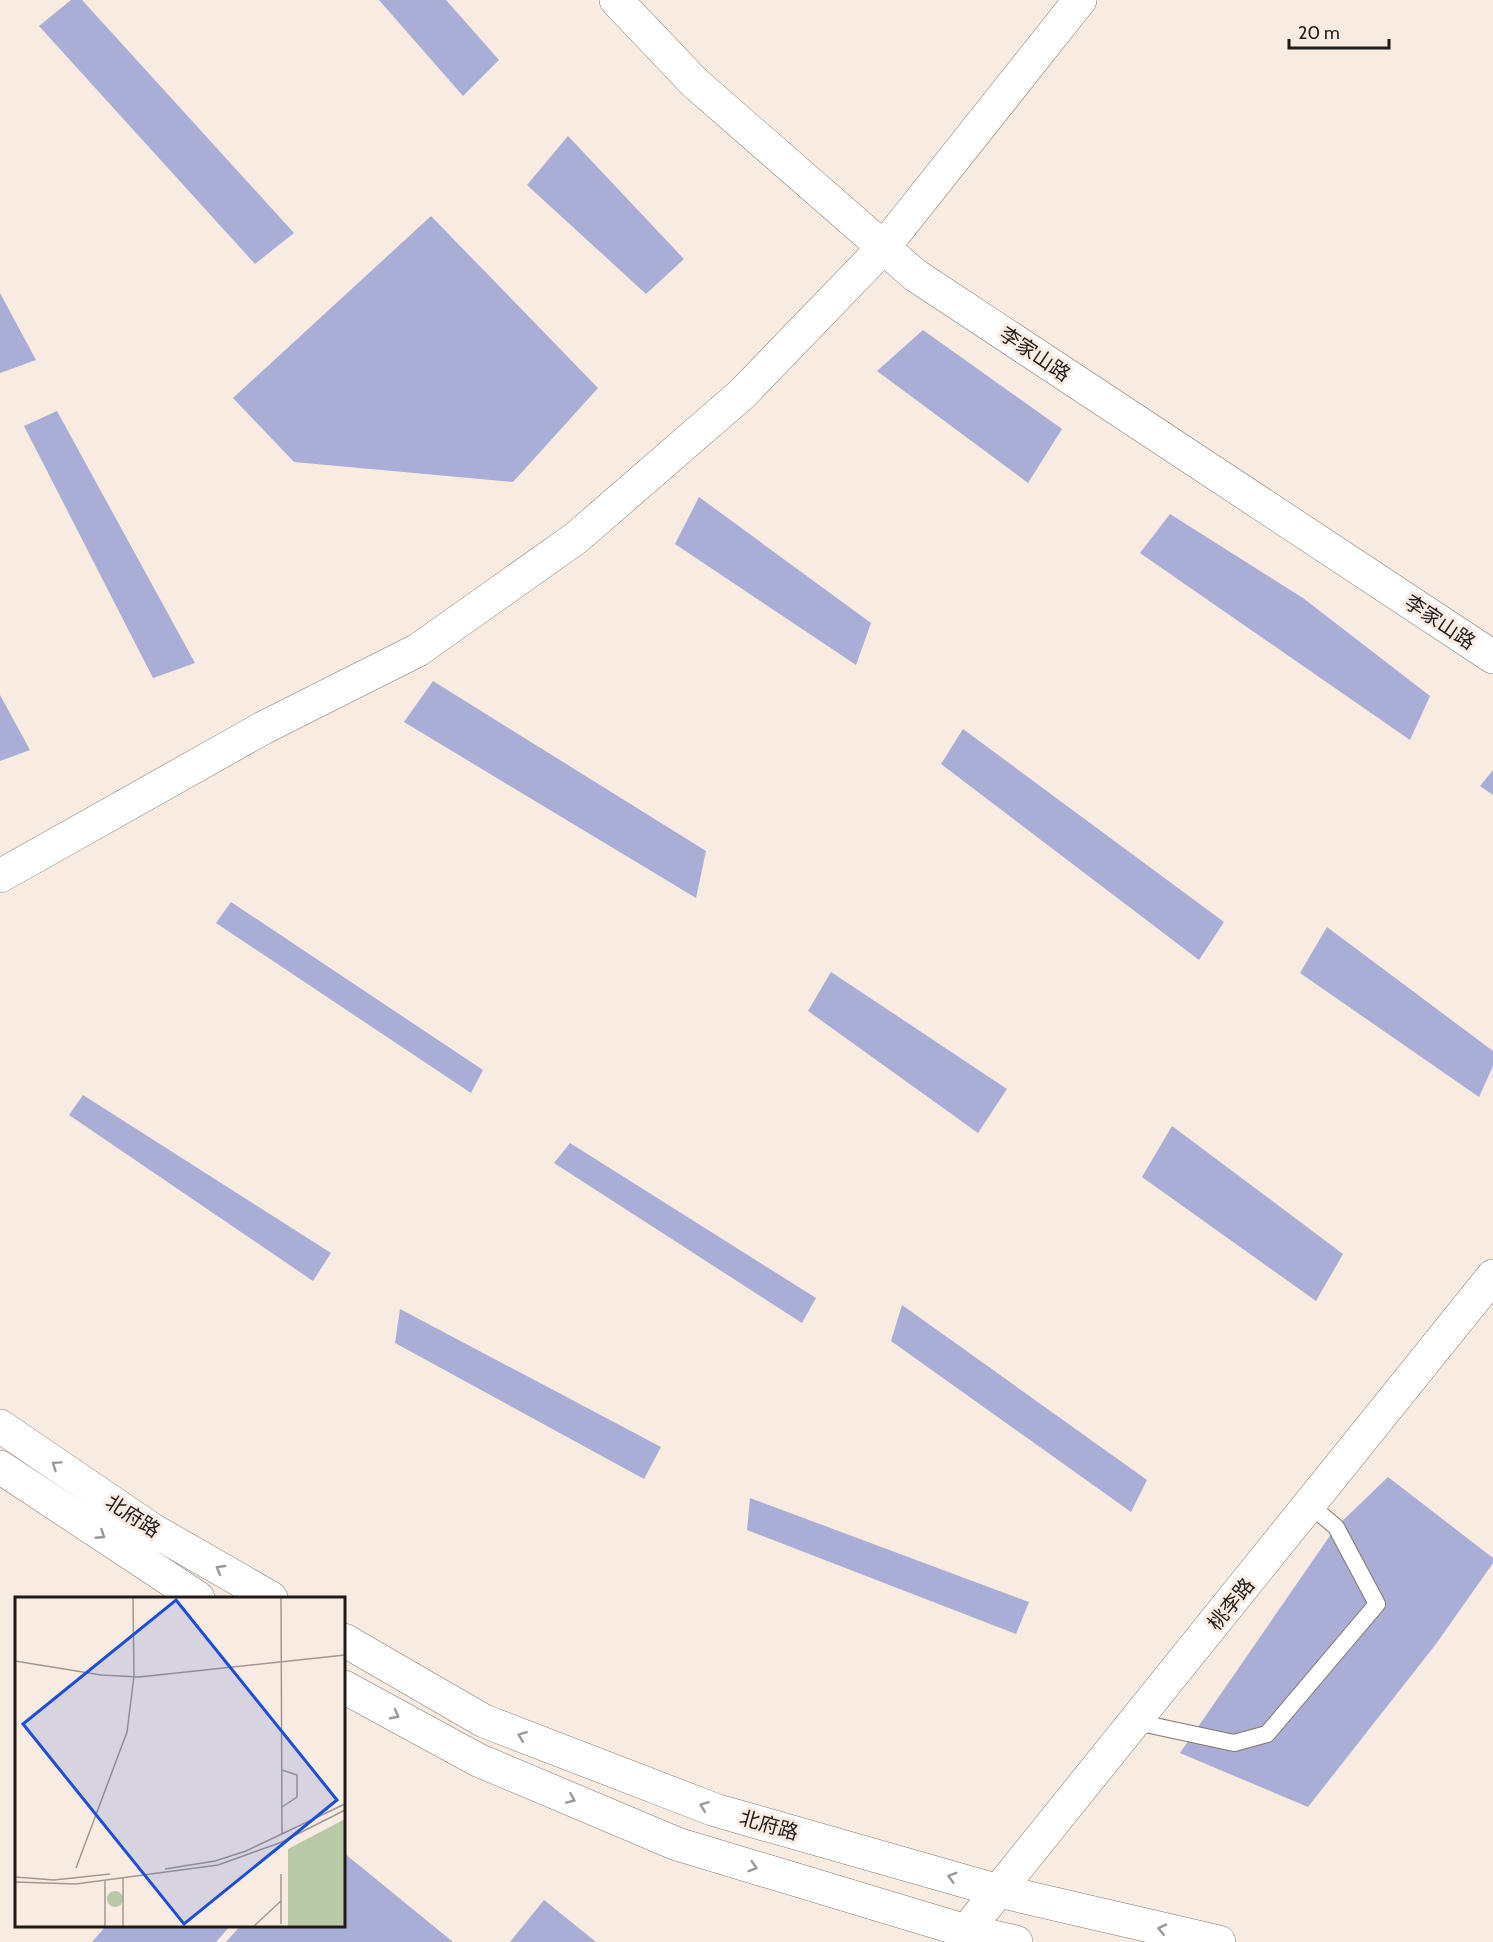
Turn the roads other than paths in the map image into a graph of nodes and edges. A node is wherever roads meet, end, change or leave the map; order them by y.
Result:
1 (616, 0) edge
2 (1080, 0) edge
3 (883, 248) junction
4 (1493, 657) edge
5 (0, 876) edge
6 (1493, 1276) edge
7 (0, 1426) edge
8 (0, 1467) edge
9 (1310, 1505) junction
10 (195, 1597) edge
11 (268, 1597) edge
12 (345, 1641) edge
13 (345, 1689) edge
14 (1136, 1722) junction
15 (999, 1891) junction
16 (966, 1931) junction
17 (1016, 1942) edge
18 (1219, 1942) edge

1 - 3 street, 李家山路
2 - 3 street
3 - 4 street, 李家山路
3 - 5 street
6 - 9 street, 桃李路
11 -> 7 street, 北府路
8 -> 10 street, 北府路
9 - 14 street, 桃李路
9 - 14 lane
15 -> 12 street, 北府路
13 -> 16 street
14 - 15 street, 桃李路
15 - 16 street, 桃李路
18 -> 15 street, 北府路
16 - 17 street

